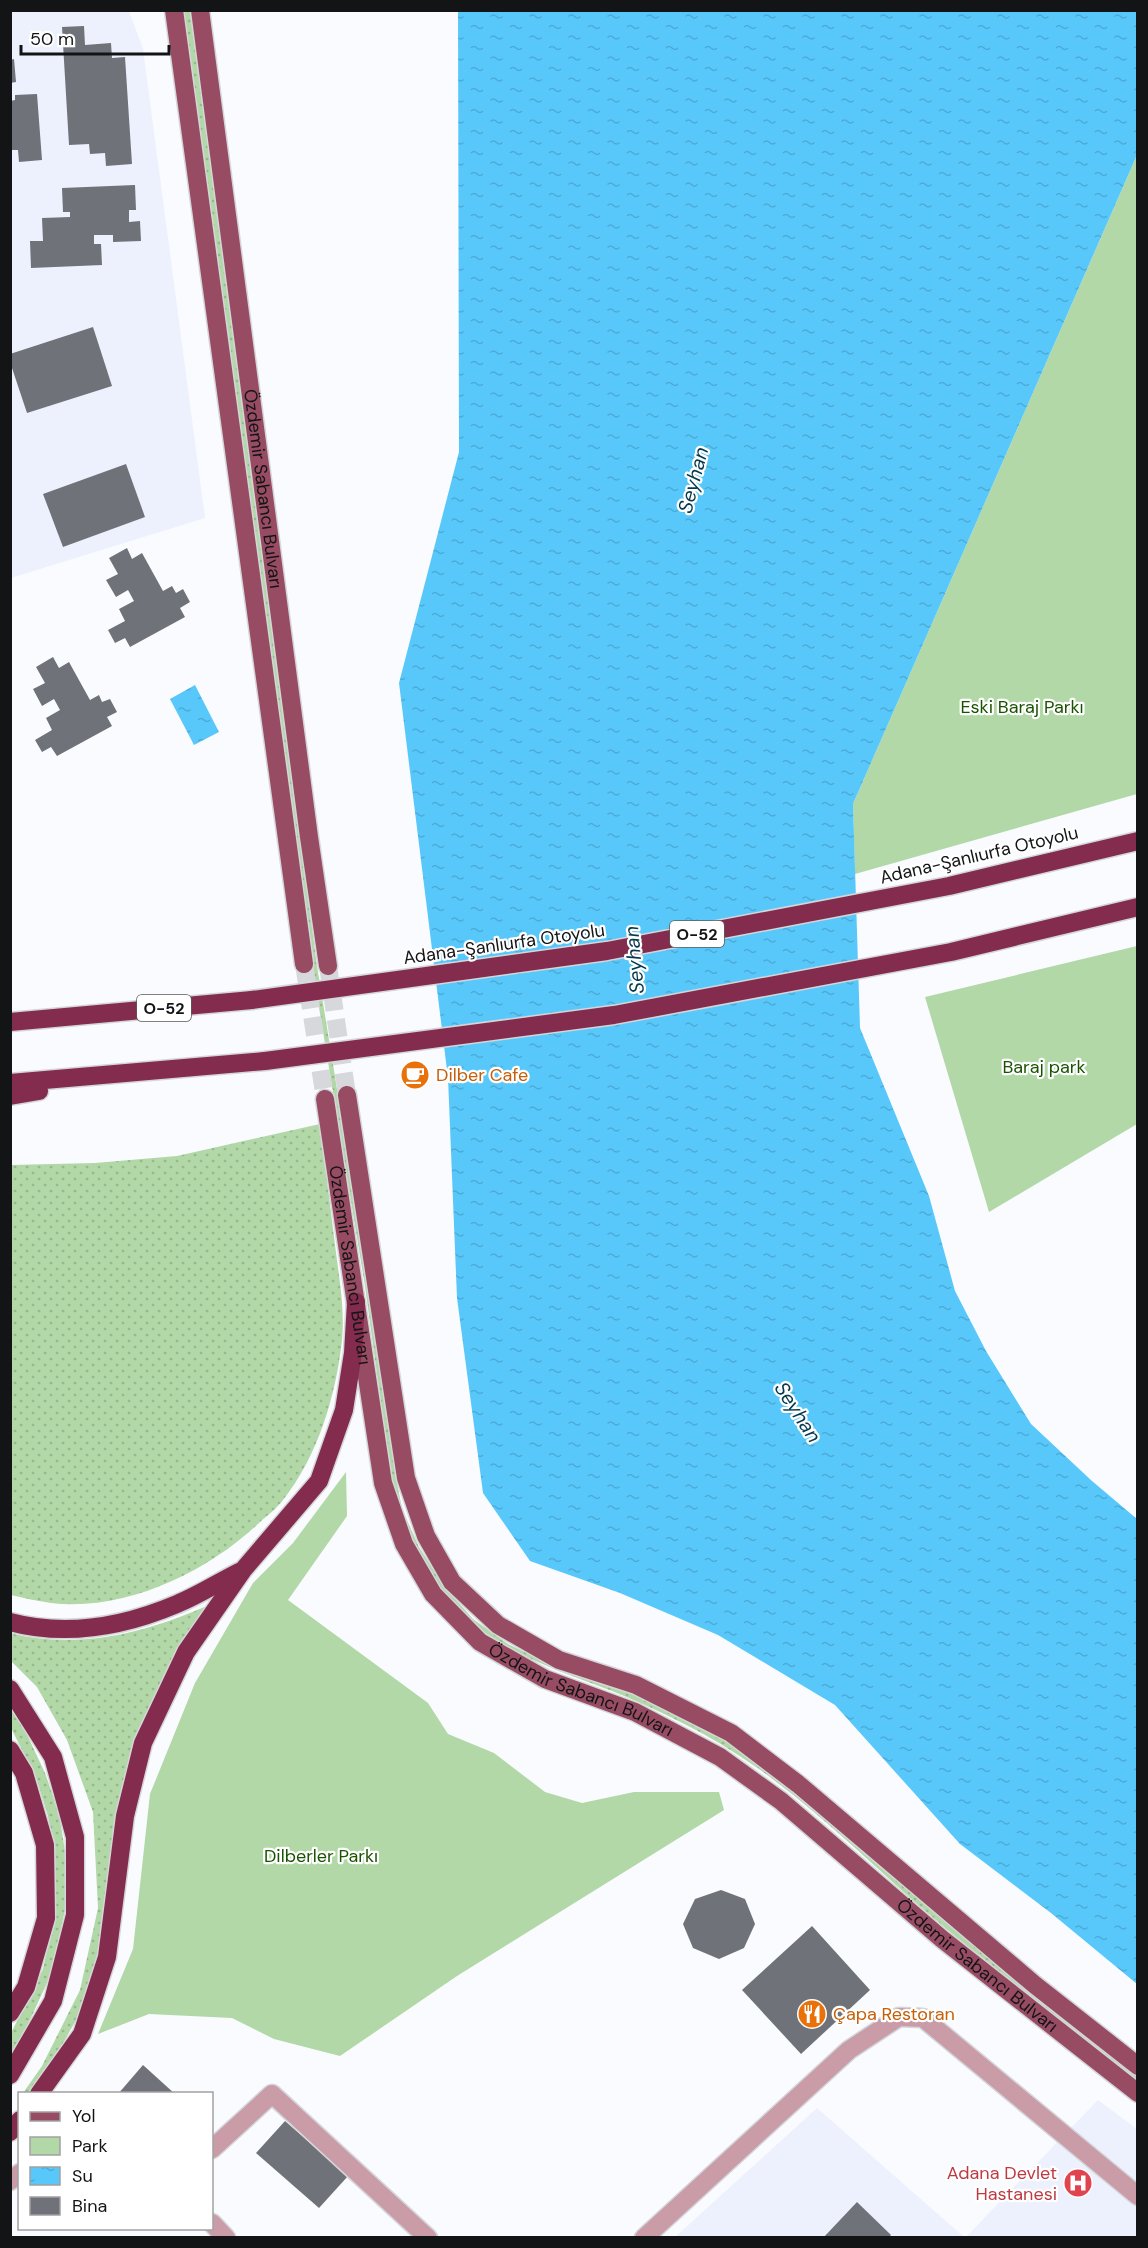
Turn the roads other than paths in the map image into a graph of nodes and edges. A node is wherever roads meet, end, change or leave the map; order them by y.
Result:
1 (174, 10) edge
2 (200, 10) edge
3 (1137, 841) edge
4 (1137, 907) edge
5 (304, 964) tunnel mouth
6 (328, 966) tunnel mouth
7 (10, 1020) edge
8 (138, 1072) junction
9 (10, 1083) edge
10 (347, 1095) tunnel mouth
11 (10, 1096) edge
12 (326, 1099) tunnel mouth
13 (356, 1302) junction
14 (243, 1570) junction
15 (10, 1622) edge
16 (10, 1689) edge
17 (10, 1750) edge
18 (10, 2013) edge
19 (1137, 2066) edge
20 (10, 2075) edge
21 (40, 2092) edge
22 (1137, 2093) edge
23 (213, 2148) edge
24 (1137, 2196) edge
25 (213, 2224) edge
26 (226, 2238) edge
27 (428, 2238) edge
28 (644, 2238) edge

1 - 5 main road, Özdemir Sabancı Bulvarı
2 - 6 main road, Özdemir Sabancı Bulvarı
3 - 7 highway, Adana-Şanlıurfa Otoyolu / O-52, bridge
4 - 8 highway, bridge
8 - 9 highway
8 - 11 highway
10 - 19 main road, Özdemir Sabancı Bulvarı
12 - 13 main road, Özdemir Sabancı Bulvarı
13 - 14 highway
13 - 22 main road, Özdemir Sabancı Bulvarı
14 - 15 highway
14 - 21 highway
16 - 20 highway
17 - 18 highway
23 - 27 street
24 - 28 street
25 - 26 street

